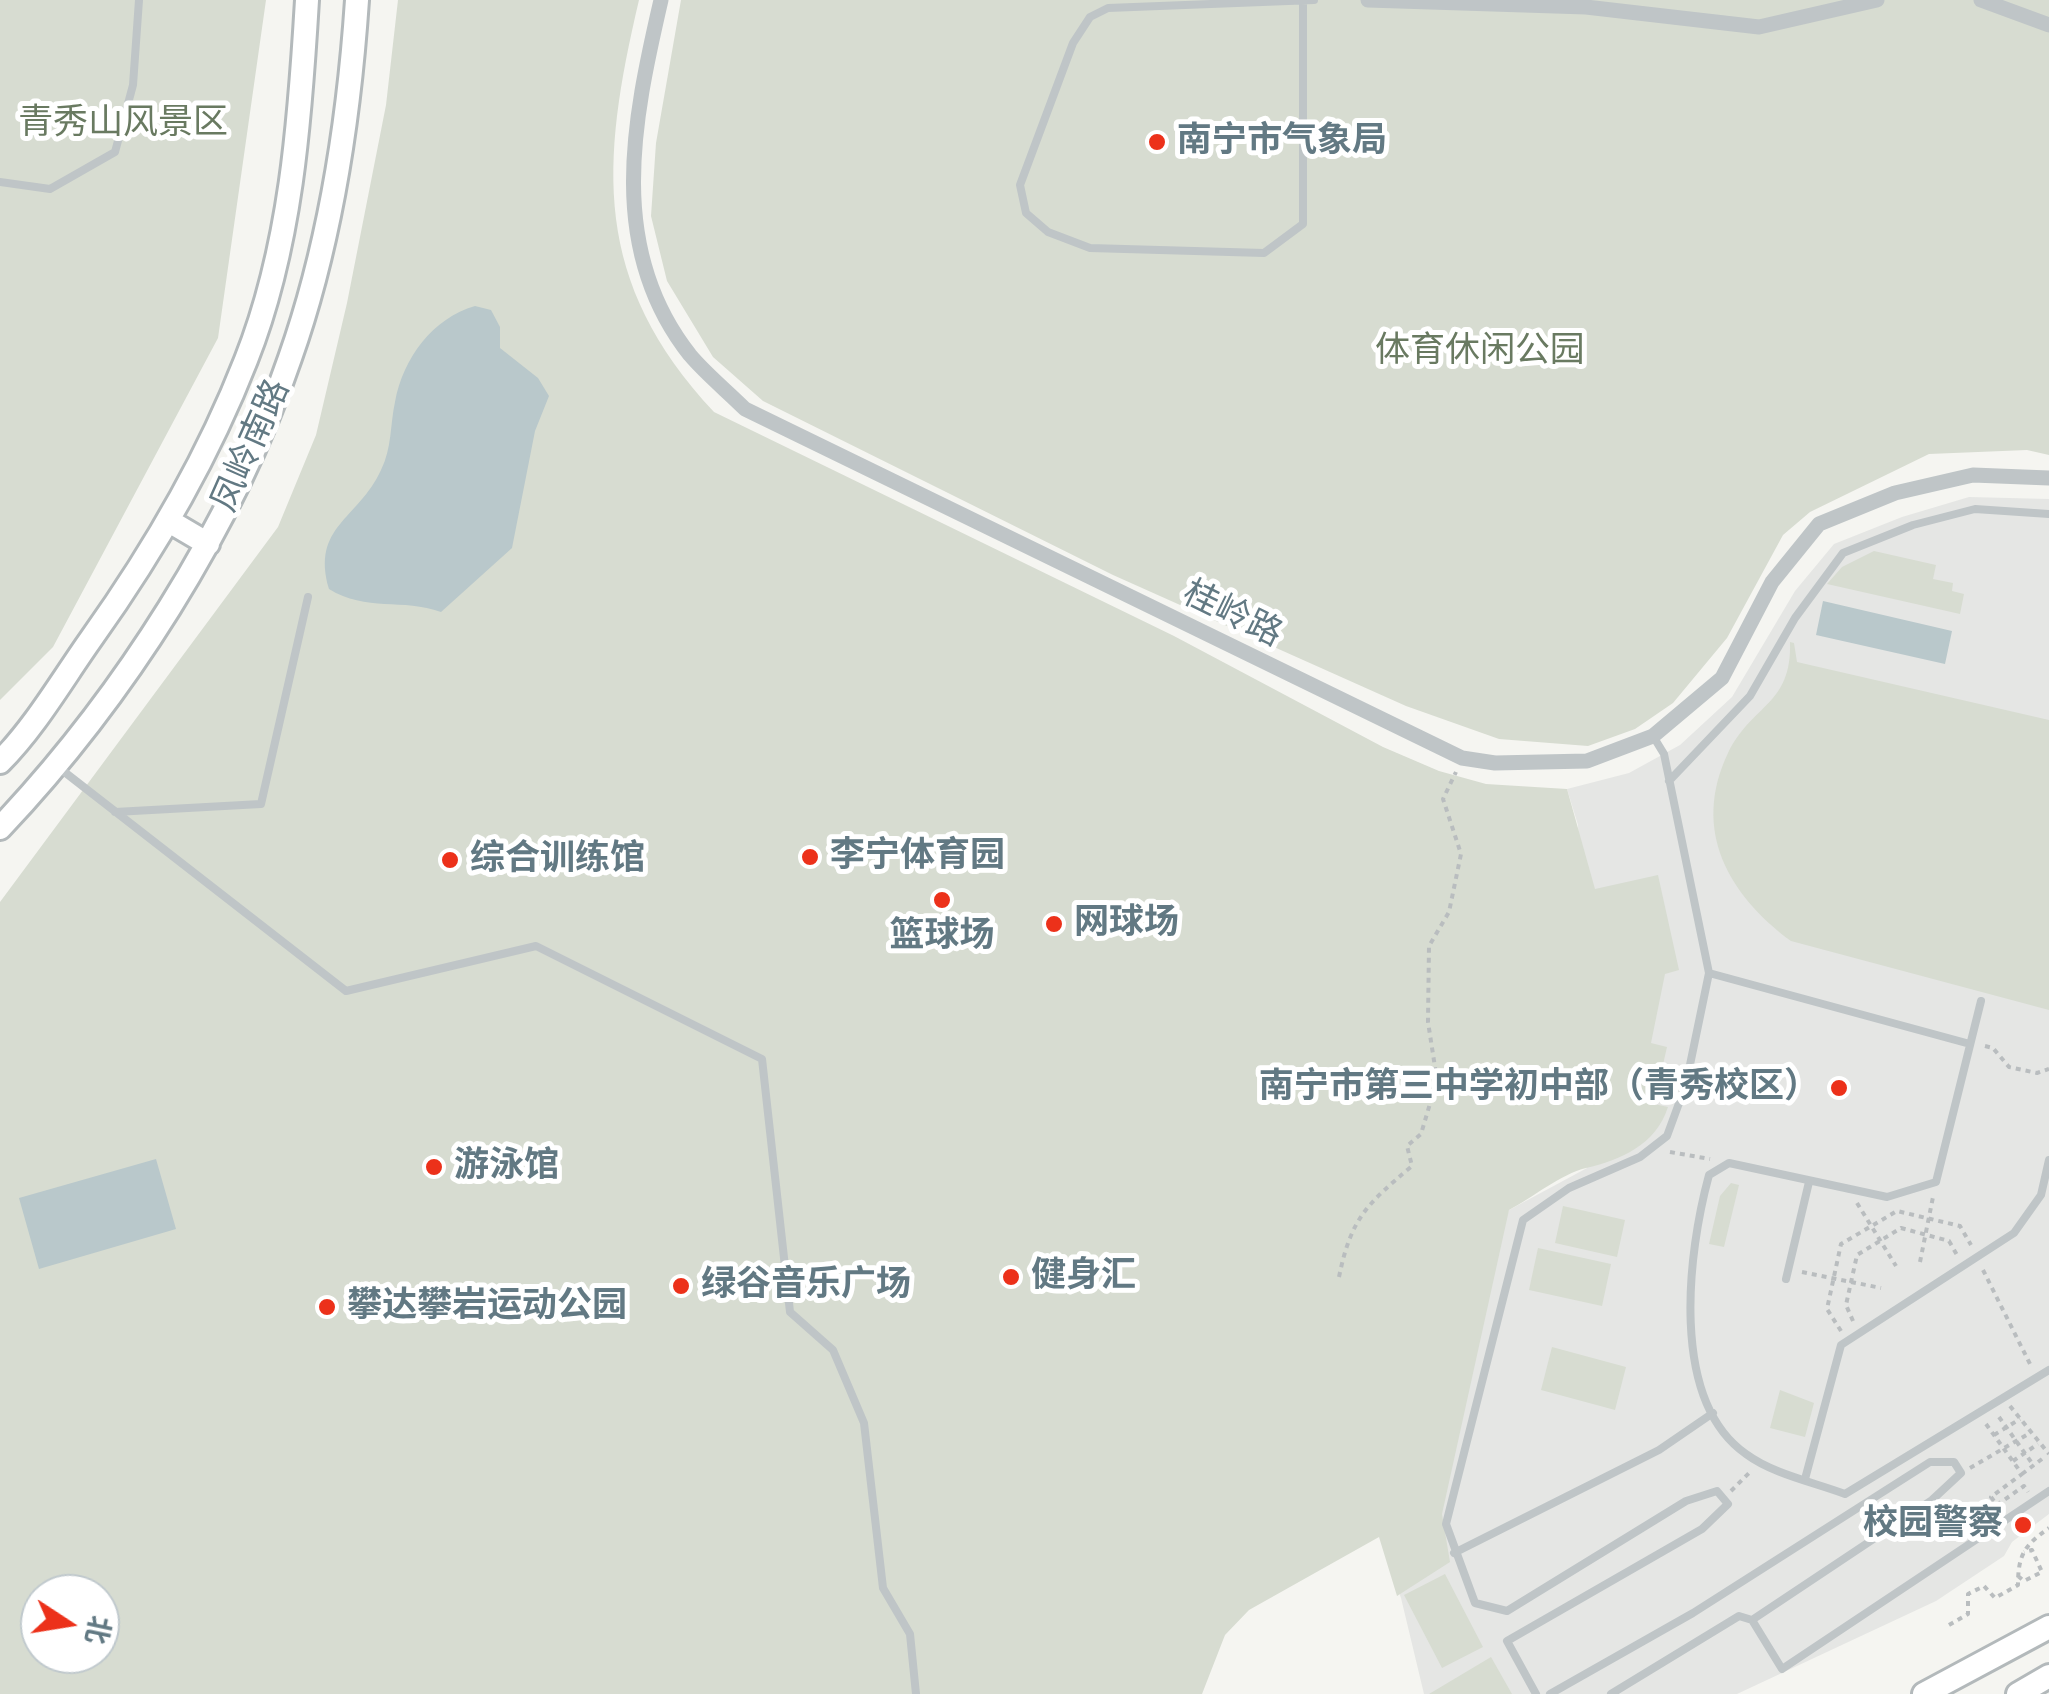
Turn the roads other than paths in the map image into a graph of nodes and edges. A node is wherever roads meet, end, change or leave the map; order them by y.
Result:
1 (139, 0) edge
2 (306, 0) edge
3 (357, 0) edge
4 (661, 0) edge
5 (1314, 0) edge
6 (1368, 0) edge
7 (1877, 0) edge
8 (1981, 0) edge
9 (1303, 3) junction
10 (2049, 25) edge
11 (0, 182) edge
12 (2049, 478) edge
13 (2049, 514) edge
14 (168, 521) junction
15 (208, 544) junction
16 (308, 597) dead end
17 (1653, 736) junction
18 (0, 762) edge
19 (54, 764) junction
20 (1669, 781) junction
21 (25, 802) junction
22 (115, 812) junction
23 (0, 828) edge
24 (0, 837) edge
25 (1709, 974) junction
26 (1982, 1001) dead end
27 (1970, 1044) junction
28 (2049, 1160) edge
29 (1809, 1182) junction
30 (1786, 1279) dead end
31 (2049, 1370) edge
32 (1713, 1413) junction
33 (1805, 1479) junction
34 (2049, 1491) edge
35 (1454, 1553) junction
36 (1752, 1620) junction
37 (2049, 1626) edge
38 (2049, 1676) edge
39 (916, 1694) edge
40 (1536, 1694) edge
41 (1550, 1694) edge
42 (1611, 1694) edge
43 (1924, 1694) edge
44 (2018, 1694) edge

1 - 11 lane
2 - 14 main road, 凤岭南路
3 - 15 main road, 凤岭南路
4 - 17 street, 桂岭路
5 - 9 lane
6 - 7 street
8 - 10 street
9 - 9 lane
12 - 17 street, 桂岭路
13 - 20 lane
14 - 15 main road
14 - 18 main road, 凤岭南路
15 - 19 main road, 凤岭南路
16 - 22 lane
17 - 20 lane
19 - 21 main road, 凤岭南路
19 - 22 lane
20 - 25 lane
21 - 23 main road, 凤岭南路
21 - 24 main road
22 - 39 lane
25 - 27 lane
25 - 35 lane
26 - 27 lane
27 - 29 lane
28 - 33 lane
29 - 30 lane
29 - 32 lane
31 - 33 lane
32 - 33 lane
32 - 35 lane
34 - 36 lane
35 - 40 lane
36 - 41 lane
36 - 42 lane
37 - 43 main road
38 - 44 main road

